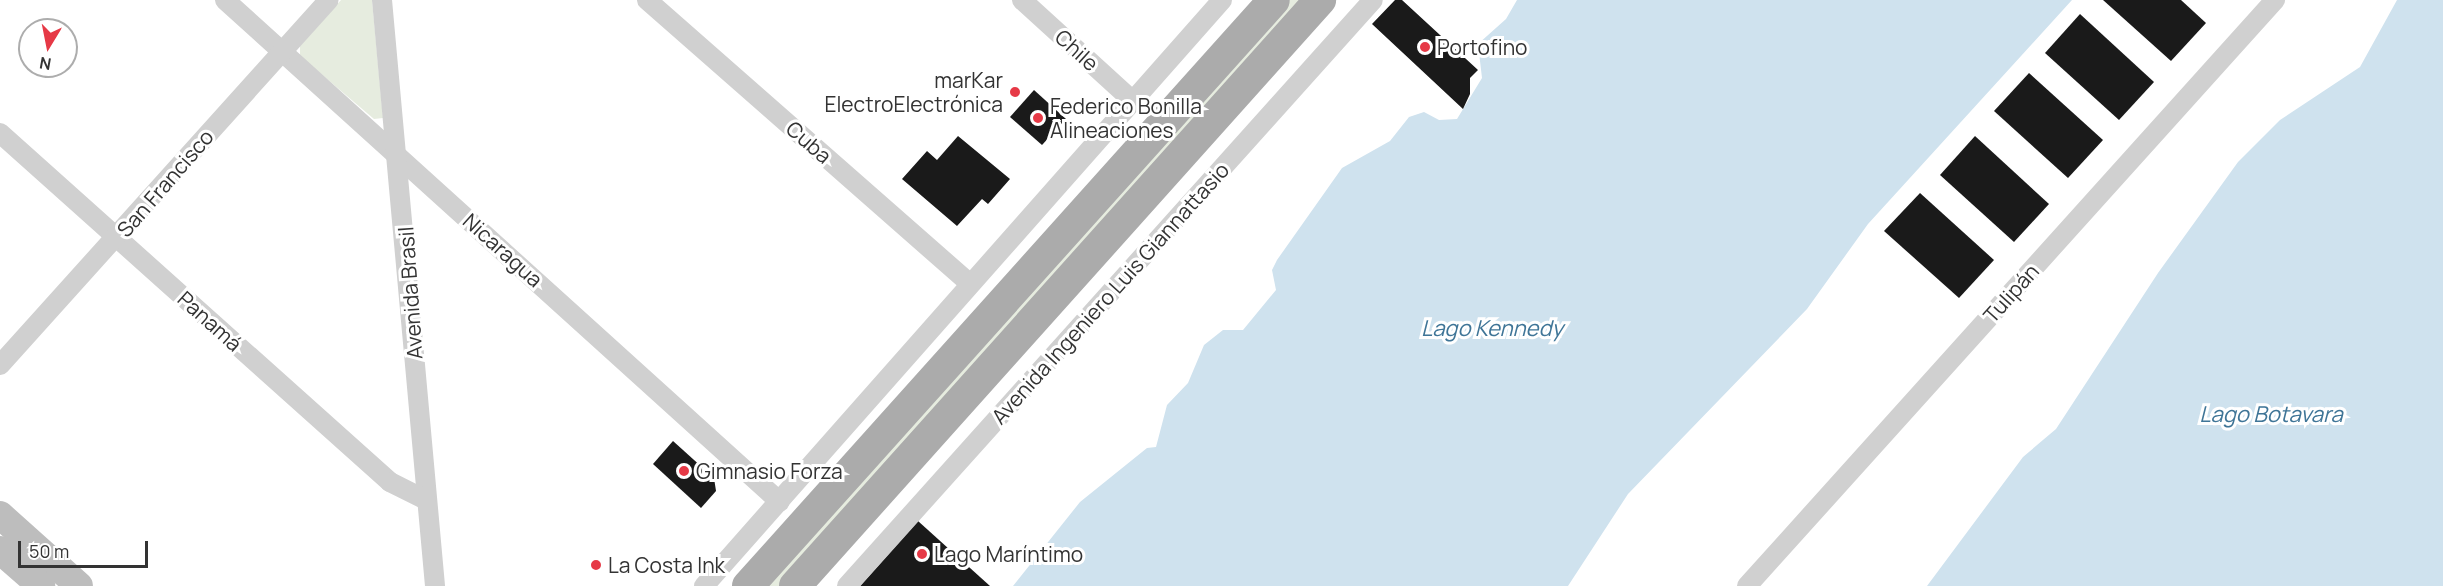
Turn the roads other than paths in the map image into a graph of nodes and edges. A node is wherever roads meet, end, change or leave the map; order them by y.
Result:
1 (225, 0) edge
2 (329, 0) edge
3 (382, 0) edge
4 (647, 0) edge
5 (1022, 0) edge
6 (1222, 0) edge
7 (1274, 0) edge
8 (1320, 0) edge
9 (1373, 0) edge
10 (2275, 0) edge
11 (282, 51) junction
12 (1132, 100) junction
13 (0, 133) edge
14 (399, 155) junction
15 (117, 238) junction
16 (970, 284) junction
17 (0, 365) edge
18 (426, 500) junction
19 (780, 502) junction
20 (0, 515) edge
21 (0, 550) edge
22 (41, 586) edge
23 (79, 586) edge
24 (435, 586) edge
25 (704, 586) edge
26 (748, 586) edge
27 (795, 586) edge
28 (847, 586) edge
29 (1747, 586) edge

1 - 11 street, Nicaragua
2 - 11 street, San Francisco
3 - 14 street, Avenida Brasil
4 - 16 street, Cuba
5 - 12 street, Chile
6 - 12 street
7 - 26 main road
8 - 27 main road, Avenida Ingeniero Luis Giannattasio
9 - 28 street, Avenida Ingeniero Luis Giannattasio
10 - 29 street, Tulipán
11 - 14 street, Nicaragua
11 - 15 street, San Francisco
12 - 16 street
13 - 15 street, Panamá
14 - 18 street, Avenida Brasil
14 - 19 street, Nicaragua
15 - 17 street, San Francisco
15 - 18 street, Panamá
16 - 19 street
18 - 24 street, Avenida Brasil
19 - 25 street
20 - 23 street
21 - 22 street

